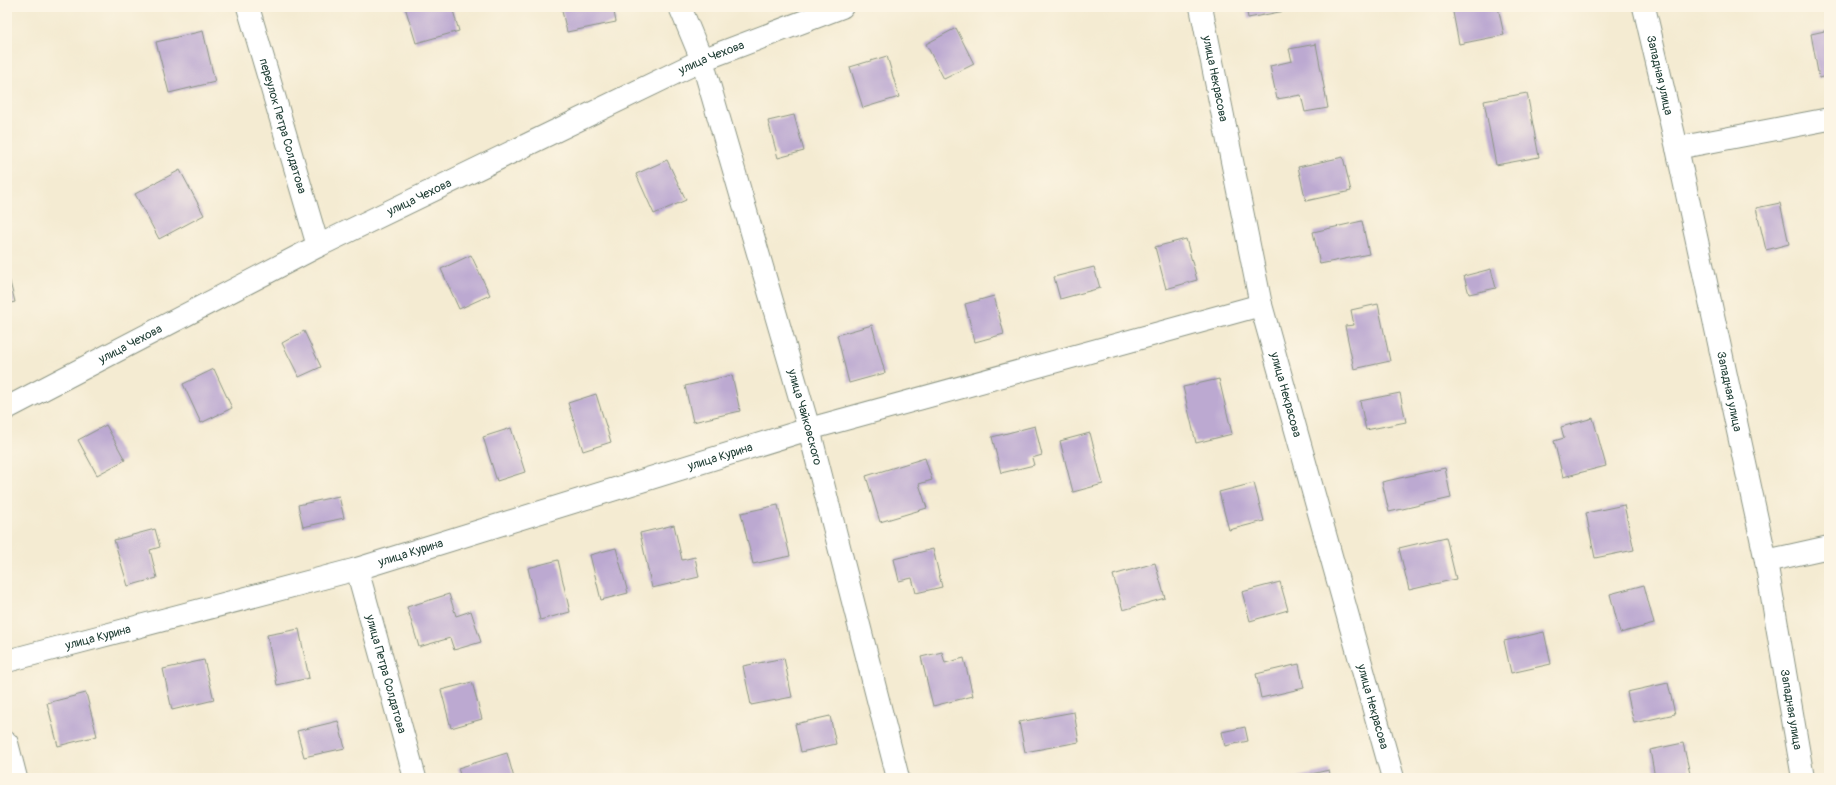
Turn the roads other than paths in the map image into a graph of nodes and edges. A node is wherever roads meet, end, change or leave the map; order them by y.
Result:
1 (248, 7) edge
2 (680, 7) edge
3 (842, 7) edge
4 (1201, 7) edge
5 (1644, 7) edge
6 (702, 60) junction
7 (1829, 119) edge
8 (1677, 148) junction
9 (318, 246) junction
10 (1261, 305) junction
11 (7, 408) edge
12 (809, 430) junction
13 (1829, 547) edge
14 (1766, 561) junction
15 (356, 569) junction
16 (7, 661) edge
17 (7, 743) edge
18 (16, 778) edge
19 (415, 778) edge
20 (898, 778) edge
21 (1393, 778) edge
22 (1803, 778) edge

1 - 9 street, переулок Петра Солдатова
2 - 6 street, улица Чайковского
3 - 6 street, улица Чехова
4 - 10 street, улица Некрасова
5 - 8 street, Западная улица
6 - 9 street, улица Чехова
6 - 12 street, улица Чайковского
7 - 8 street
8 - 14 street, Западная улица
9 - 11 street, улица Чехова
10 - 12 street, улица Курина
10 - 21 street, улица Некрасова
12 - 15 street, улица Курина
12 - 20 street, улица Чайковского
13 - 14 street
14 - 22 street, Западная улица
15 - 16 street, улица Курина
15 - 19 street, улица Петра Солдатова
17 - 18 street

